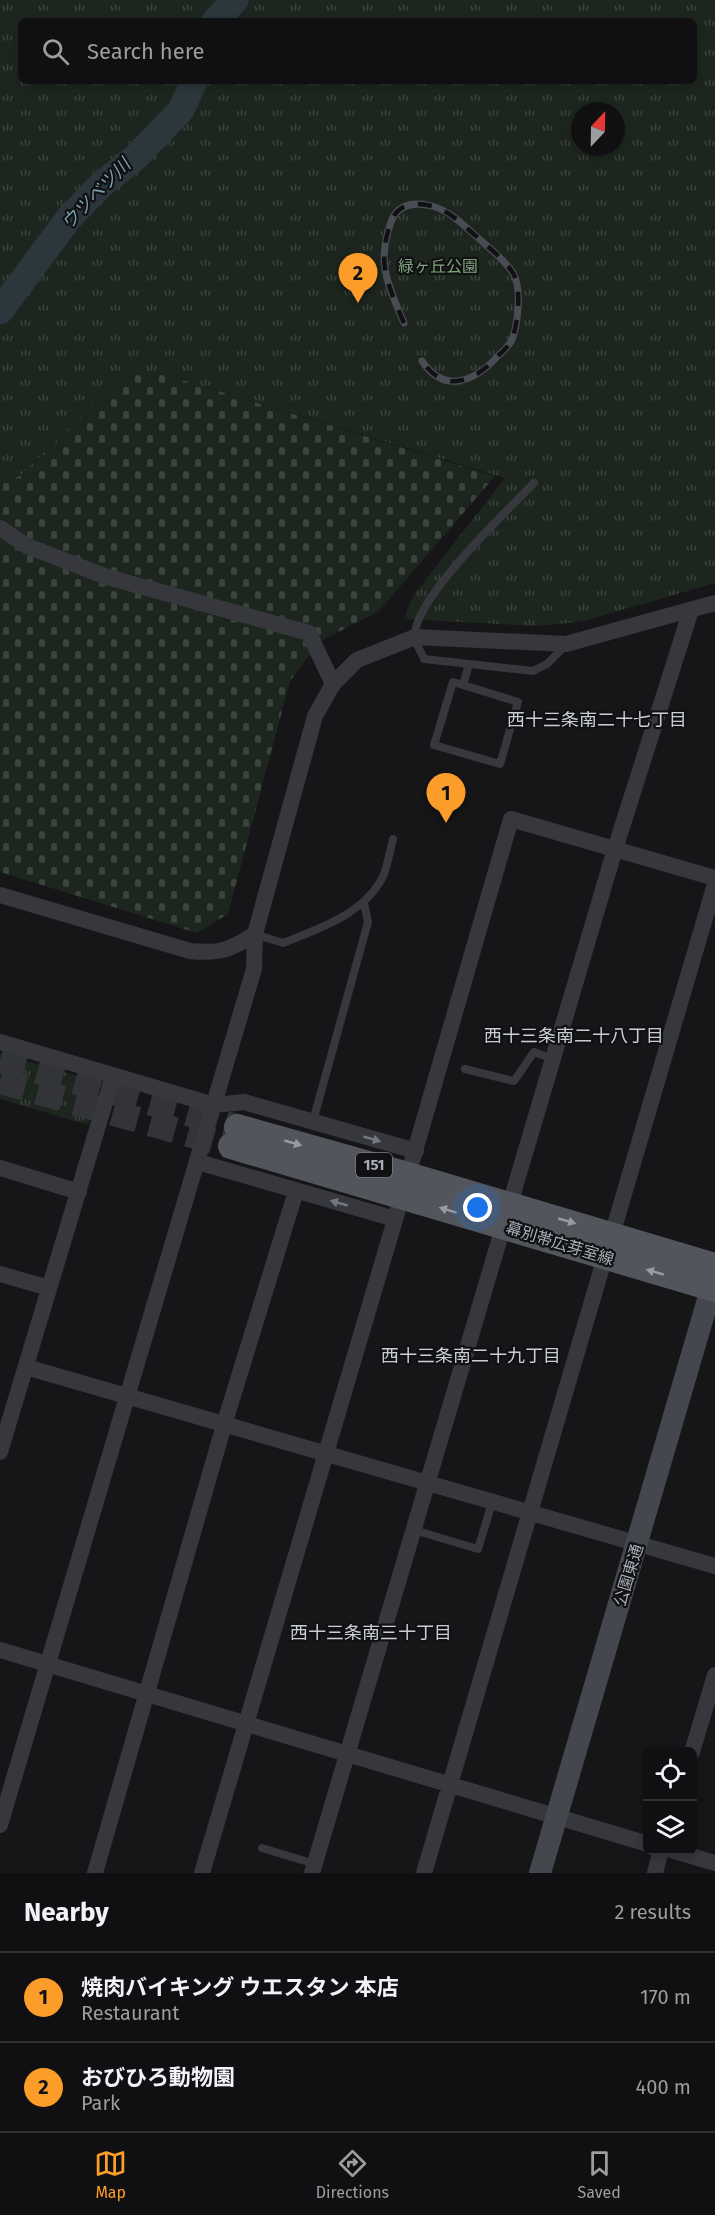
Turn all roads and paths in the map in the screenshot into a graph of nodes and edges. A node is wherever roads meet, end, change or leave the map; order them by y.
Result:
1 (534, 483) dead end
2 (0, 528) edge
3 (715, 603) edge
4 (691, 610) junction
5 (415, 637) junction
6 (566, 644) junction
7 (469, 664) junction
8 (333, 684) junction
9 (463, 686) junction
10 (393, 839) dead end
11 (615, 849) junction
12 (715, 878) edge
13 (715, 884) edge
14 (0, 895) edge
15 (364, 903) junction
16 (255, 934) junction
17 (0, 1042) edge
18 (554, 1059) junction
19 (465, 1069) dead end
20 (114, 1076) junction
21 (214, 1105) junction
22 (313, 1121) junction
23 (234, 1137) tunnel mouth
24 (198, 1162) junction
25 (0, 1168) edge
26 (405, 1186) junction
27 (78, 1191) junction
28 (296, 1191) junction
29 (508, 1216) junction
30 (608, 1246) junction
31 (0, 1274) edge
32 (714, 1280) edge
33 (49, 1288) junction
34 (26, 1367) junction
35 (128, 1398) junction
36 (224, 1425) junction
37 (0, 1452) edge
38 (325, 1455) junction
39 (428, 1485) junction
40 (492, 1503) junction
41 (530, 1514) junction
42 (414, 1530) junction
43 (637, 1544) junction
44 (715, 1566) edge
45 (0, 1650) edge
46 (48, 1664) junction
47 (715, 1675) edge
48 (146, 1694) junction
49 (247, 1723) junction
50 (693, 1747) edge
51 (348, 1754) junction
52 (451, 1785) junction
53 (557, 1817) junction
54 (0, 1825) edge
55 (643, 1843) edge
56 (262, 1848) dead end
57 (661, 1855) edge
58 (686, 1855) edge
59 (715, 1863) edge
60 (314, 1869) edge
61 (95, 1873) edge
62 (202, 1873) edge
63 (424, 1873) edge
64 (540, 1873) edge
65 (655, 1873) edge

1 - 5 lane
2 - 8 street
3 - 4 street
4 - 6 street
4 - 11 street
5 - 6 street
5 - 7 lane
5 - 8 street
6 - 7 lane
7 - 9 lane
8 - 16 street
9 - 9 lane
10 - 15 lane
11 - 12 street
11 - 18 street
11 - 26 street
13 - 30 street
14 - 16 street
15 - 16 lane
15 - 22 lane
16 - 21 street
17 - 20 street
18 - 19 lane
18 - 29 street
20 - 21 street
20 - 27 street
21 - 22 street
21 - 24 street
22 -> 26 street
23 - 26 main road, 幕別帯広芽室線 / 151
24 - 28 street
24 - 35 street
25 - 27 street
26 -> 28 street
26 - 29 main road, 幕別帯広芽室線 / 151
26 - 38 street
27 - 33 street
28 - 36 street
29 - 30 main road, 幕別帯広芽室線 / 151
29 - 39 street
30 - 32 main road, 幕別帯広芽室線 / 151
30 - 41 street
31 - 33 street
32 - 43 street, 公園東通
33 - 34 street
34 - 35 street
34 - 37 street
35 - 36 street
35 - 46 street
36 - 38 street
36 - 48 street
38 - 39 street
38 - 49 street
39 - 40 street
39 - 42 street
40 - 41 street
40 - 42 lane
41 - 43 street
41 - 52 street
42 - 51 street
43 - 44 street
43 - 53 street, 公園東通
45 - 46 street
46 - 48 street
46 - 54 street
47 - 50 street
48 - 49 street
48 - 61 street
49 - 51 street
49 - 62 street
51 - 52 street
51 - 60 street
52 - 53 street
52 - 63 street
53 - 55 street
53 - 64 street, 公園東通
56 - 60 lane
57 - 65 street
58 - 59 street

